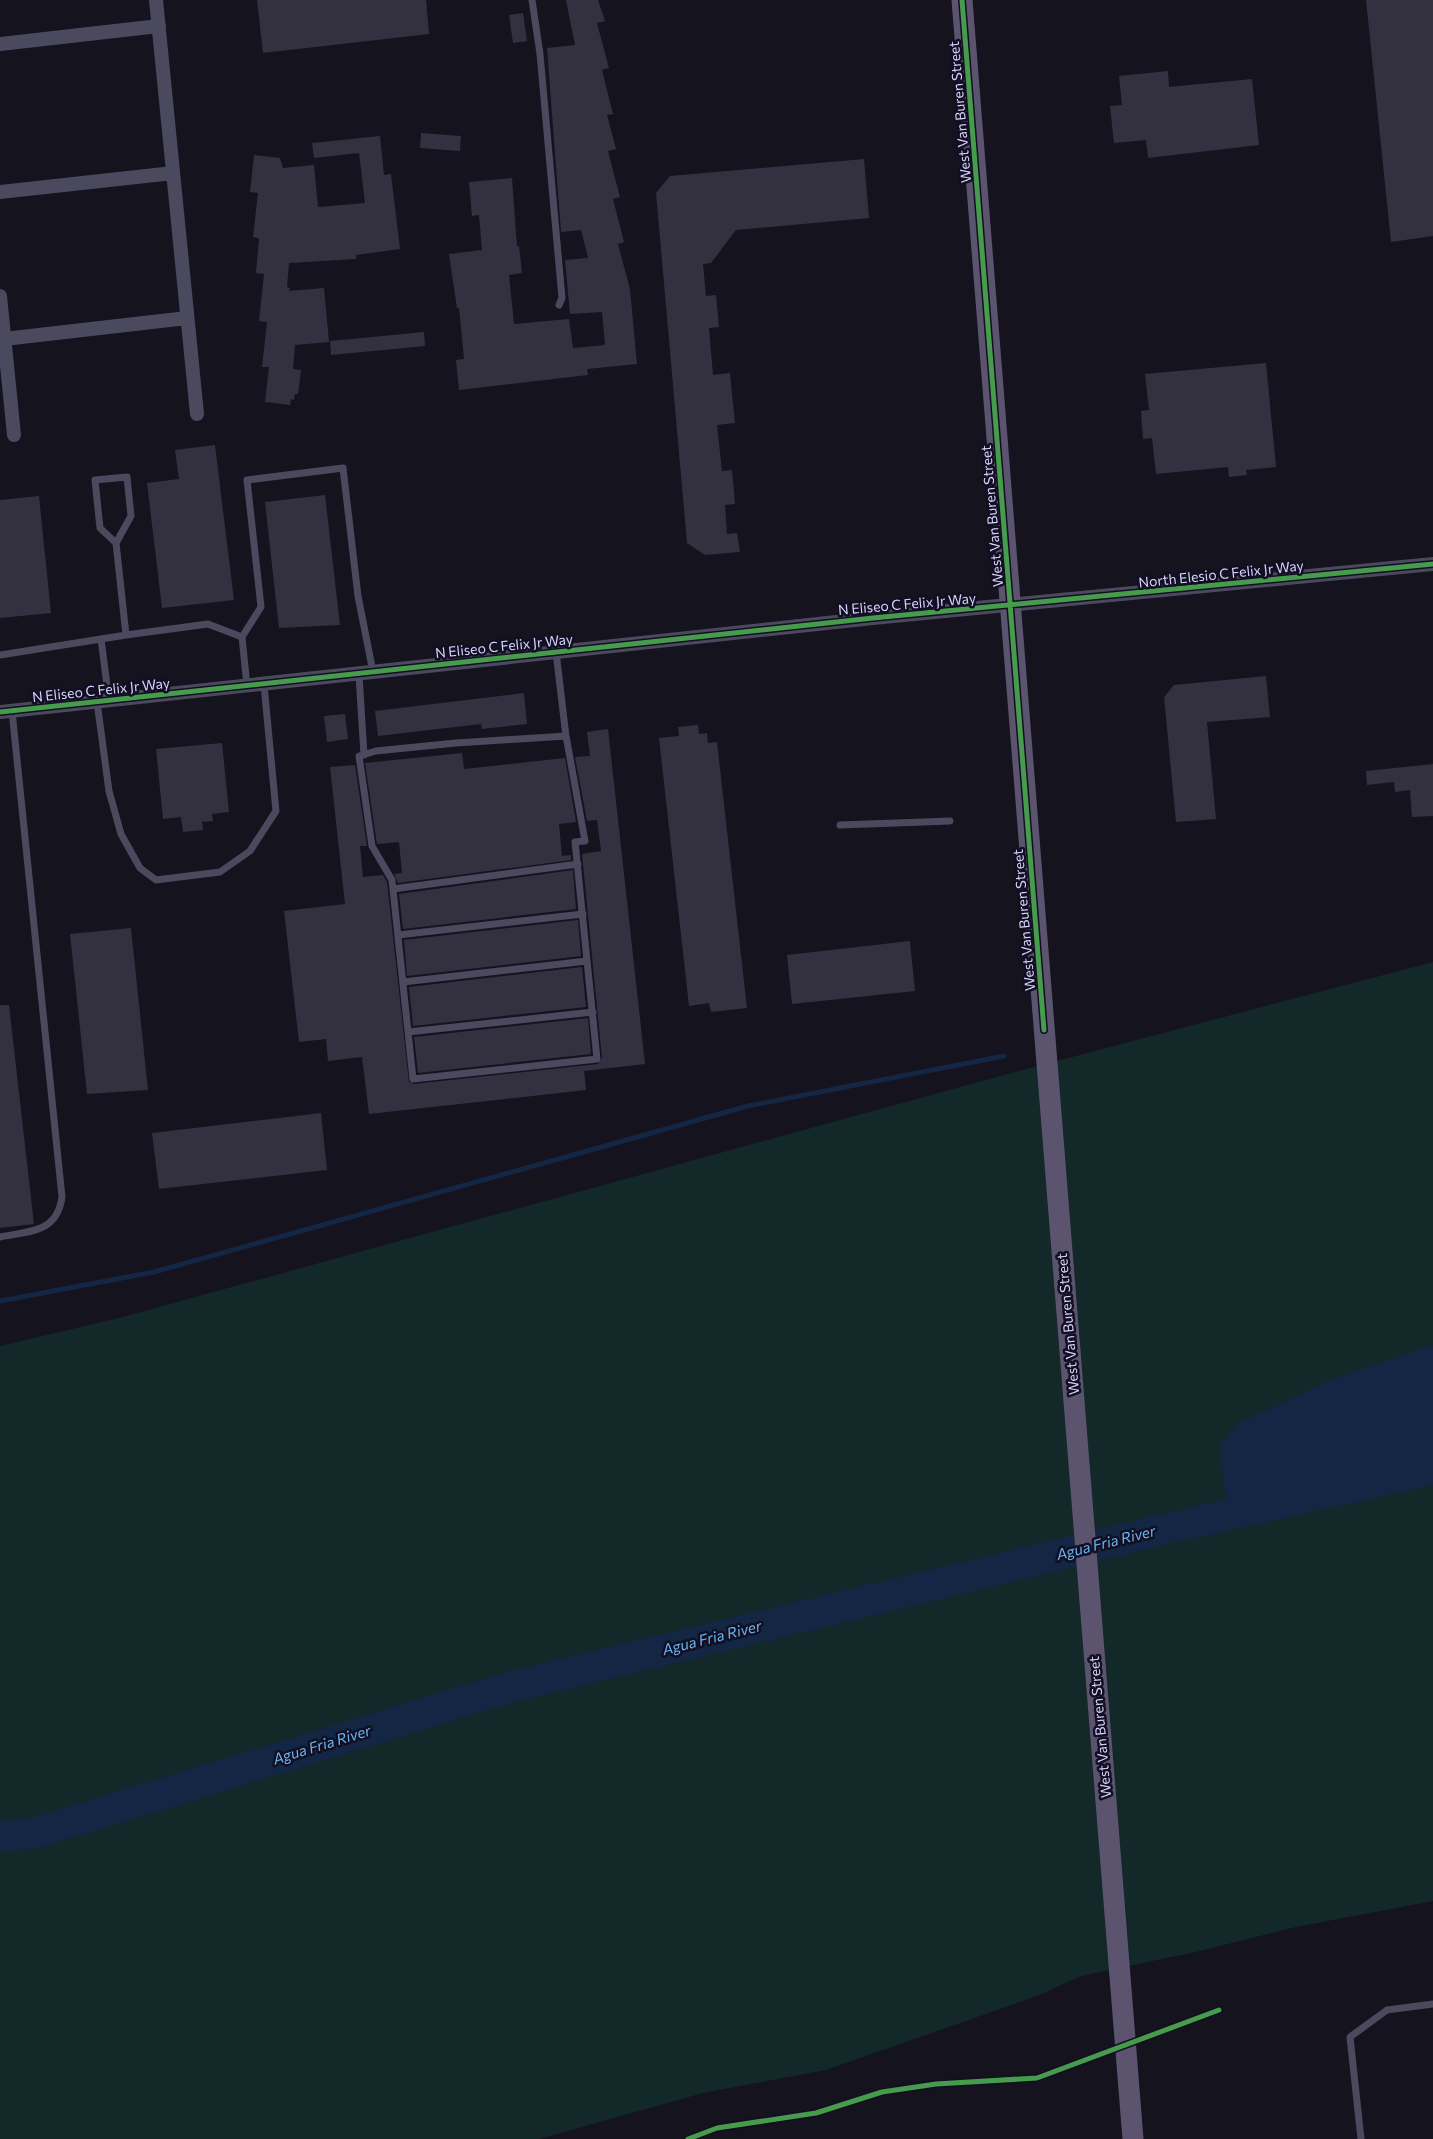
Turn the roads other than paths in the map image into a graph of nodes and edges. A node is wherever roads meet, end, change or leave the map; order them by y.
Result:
1 (156, 0) edge
2 (532, 0) edge
3 (962, 0) edge
4 (159, 26) junction
5 (0, 44) edge
6 (173, 173) junction
7 (0, 192) edge
8 (0, 296) edge
9 (559, 305) dead end
10 (187, 318) junction
11 (4, 339) junction
12 (197, 414) dead end
13 (14, 435) dead end
14 (116, 543) junction
15 (1433, 564) edge
16 (1010, 606) junction
17 (126, 635) junction
18 (242, 637) junction
19 (101, 639) junction
20 (556, 652) junction
21 (0, 655) edge
22 (373, 672) junction
23 (359, 674) junction
24 (264, 684) junction
25 (247, 686) junction
26 (103, 701) junction
27 (6, 712) edge
28 (566, 736) junction
29 (364, 755) junction
30 (950, 821) dead end
31 (840, 824) dead end
32 (578, 864) junction
33 (393, 889) junction
34 (583, 914) junction
35 (398, 935) junction
36 (588, 961) junction
37 (403, 982) junction
38 (592, 1012) junction
39 (408, 1032) junction
40 (0, 1237) edge
41 (1433, 2004) edge
42 (1133, 2139) edge
43 (1361, 2139) edge

1 - 4 street
2 - 9 lane
3 - 16 main road, West Van Buren Street
4 - 5 street
4 - 6 street
6 - 7 street
6 - 10 street
8 - 11 street
10 - 11 street
10 - 12 street
11 - 13 street
14 - 14 lane
14 - 17 lane
15 - 16 street, North Elesio C Felix Jr Way
16 - 20 street, N Eliseo C Felix Jr Way
16 - 42 main road, West Van Buren Street
17 - 18 lane
17 - 19 lane
18 - 22 lane
18 - 25 lane
19 - 21 lane
19 - 26 lane
20 - 22 street, N Eliseo C Felix Jr Way
20 - 28 lane
22 - 23 street, N Eliseo C Felix Jr Way
23 - 24 street, N Eliseo C Felix Jr Way
23 - 29 lane
24 - 25 street, N Eliseo C Felix Jr Way
24 - 26 lane
25 - 26 street, N Eliseo C Felix Jr Way
26 - 27 street, N Eliseo C Felix Jr Way
27 - 40 lane
28 - 29 lane
28 - 32 lane
29 - 33 lane
30 - 31 lane
32 - 33 lane
32 - 34 lane
33 - 35 lane
34 - 35 lane
34 - 36 lane
35 - 37 lane
36 - 37 lane
36 - 38 lane
37 - 39 lane
38 - 39 lane
38 - 39 lane
41 - 43 lane

